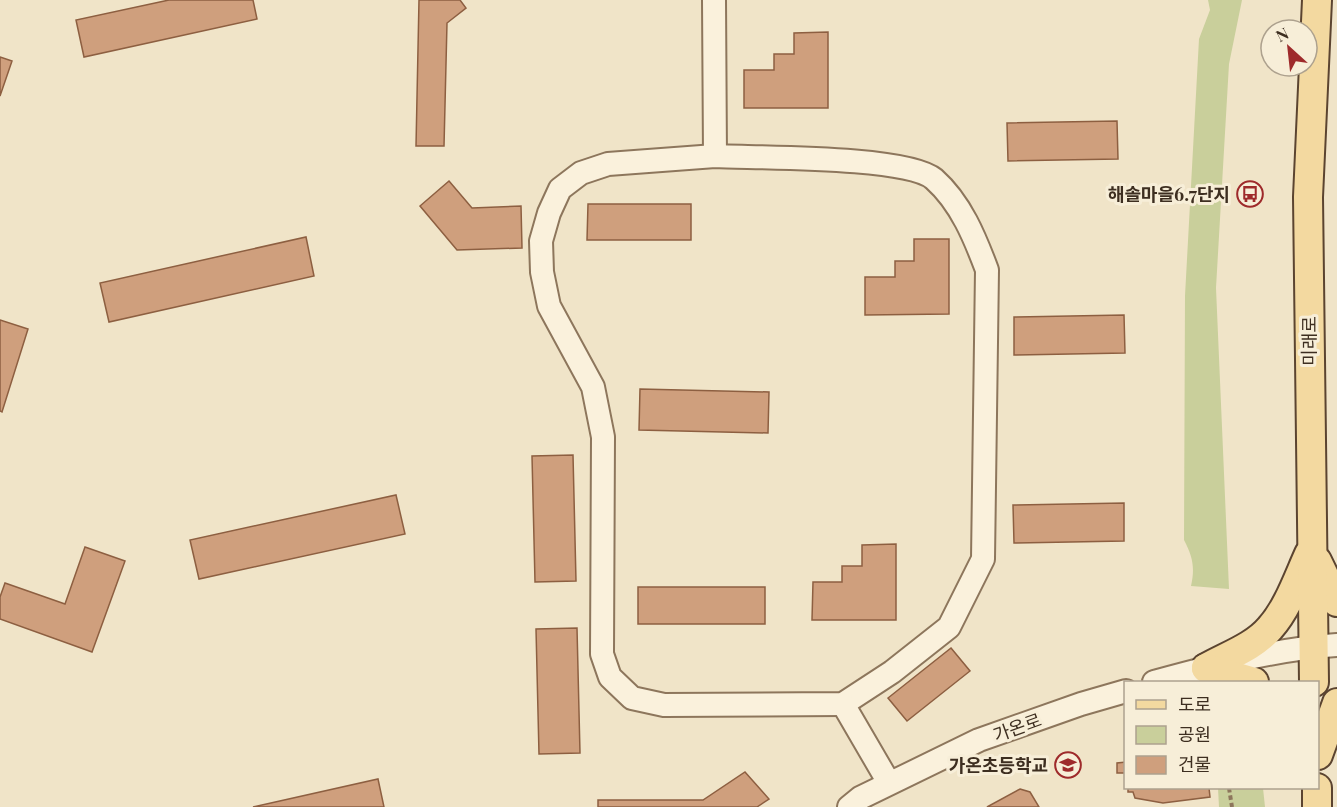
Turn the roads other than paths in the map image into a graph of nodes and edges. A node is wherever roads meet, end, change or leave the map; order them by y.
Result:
1 (714, 0) edge
2 (1317, 0) edge
3 (715, 156) junction
4 (1312, 549) junction
5 (1337, 602) edge
6 (1325, 646) edge
7 (1206, 668) junction
8 (1158, 681) edge
9 (1251, 681) edge
10 (1314, 681) edge
11 (1124, 691) edge
12 (1337, 703) edge
13 (843, 704) junction
14 (1319, 750) edge
15 (889, 783) junction
16 (1317, 789) edge
17 (849, 807) edge
18 (1317, 807) edge

1 - 3 street
2 - 4 main road, 미래로
3 - 13 street
3 - 13 street
4 - 5 main road
4 - 6 main road, 미래로
4 - 7 main road
6 - 7 street
6 - 10 main road, 미래로
7 - 8 street
7 - 9 main road
11 - 15 street, 가온로
12 - 14 main road
13 - 15 street
15 - 17 street, 가온로
16 - 18 main road

